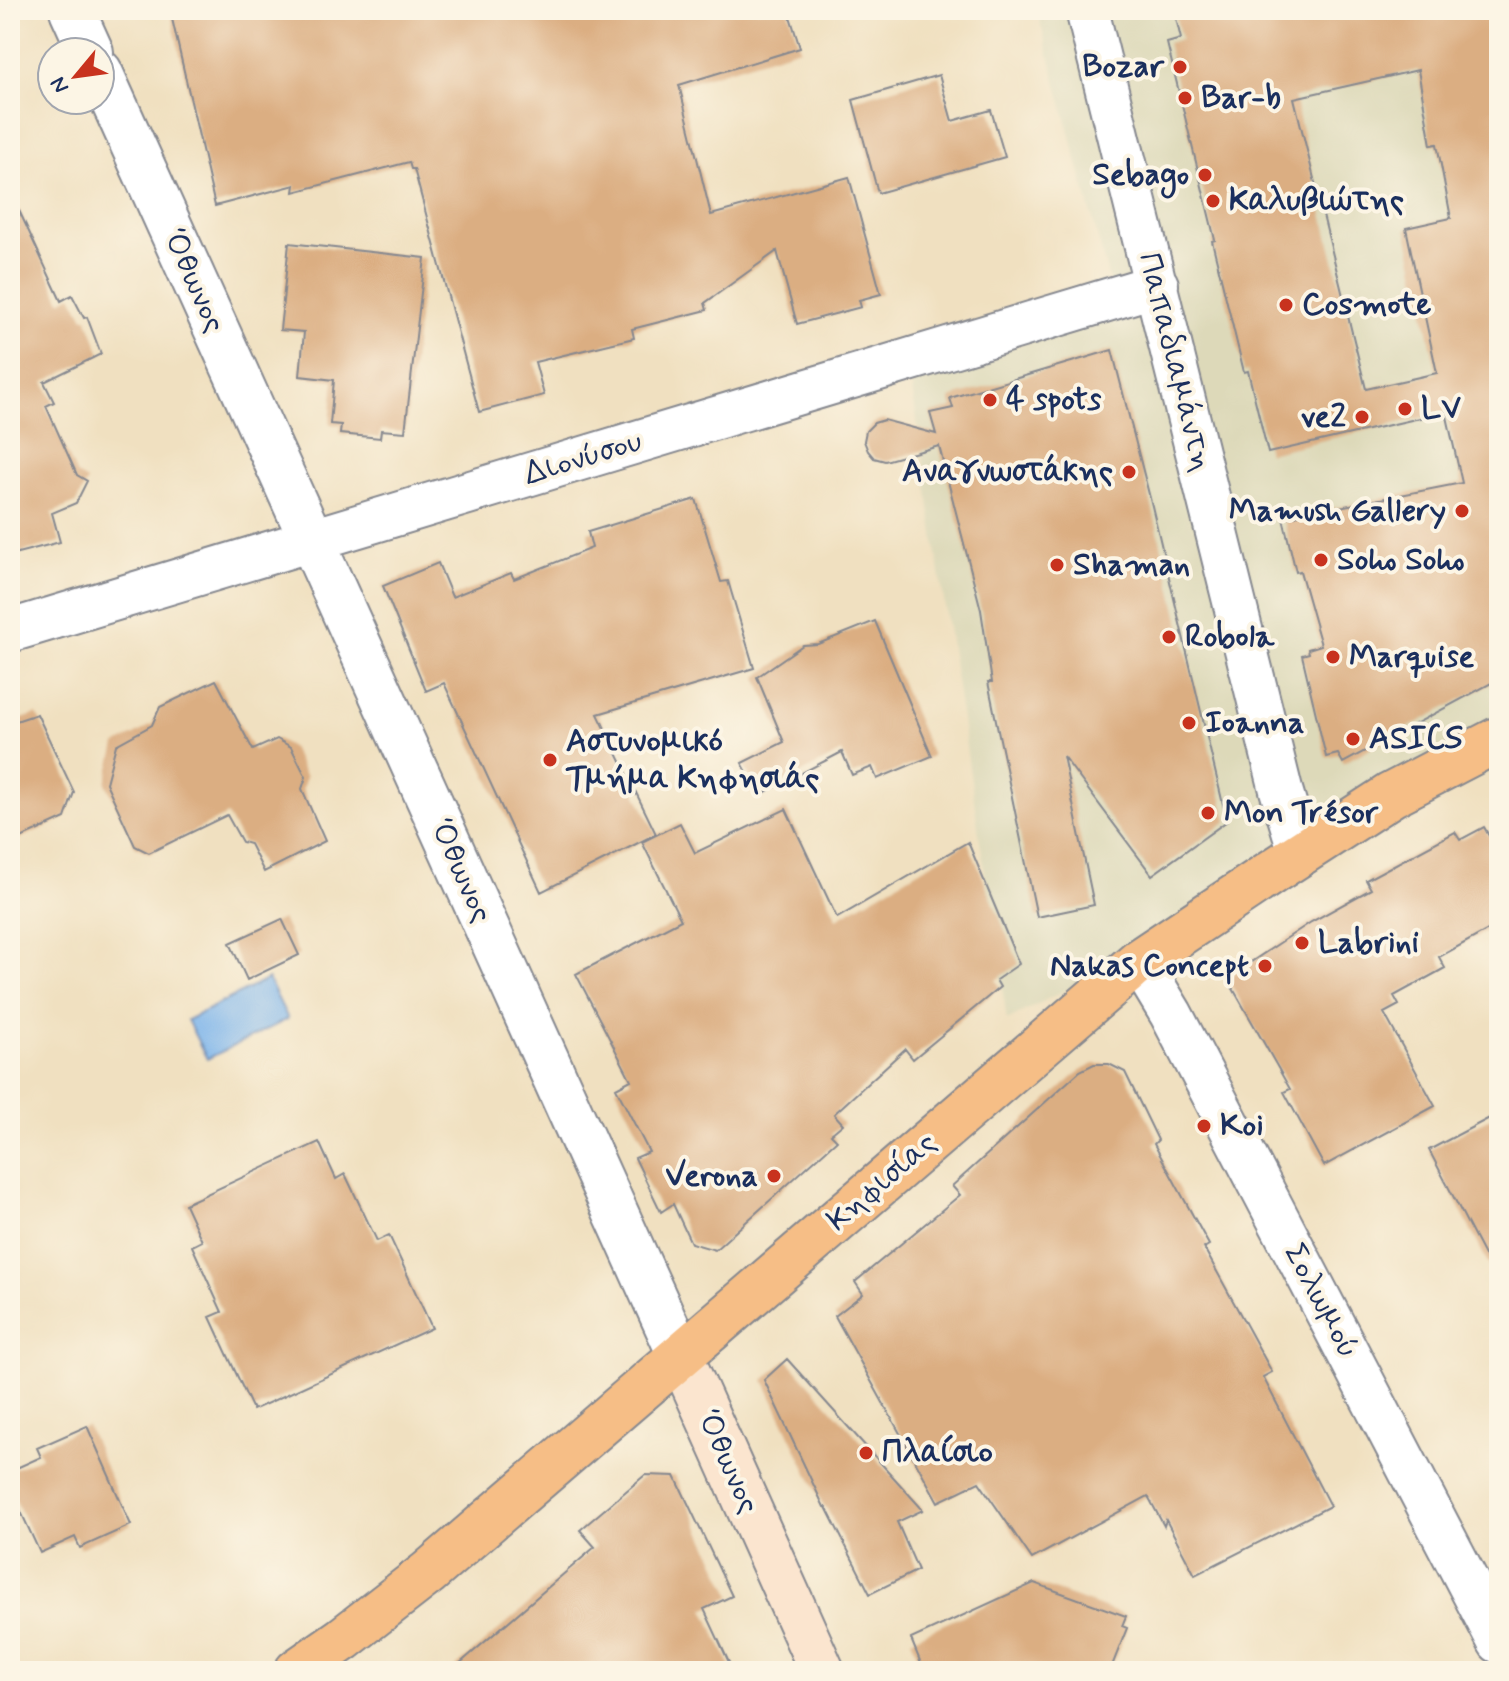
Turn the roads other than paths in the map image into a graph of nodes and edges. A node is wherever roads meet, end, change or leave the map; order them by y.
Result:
1 (72, 10) edge
2 (1087, 10) edge
3 (84, 36) edge
4 (116, 107) edge
5 (1157, 285) junction
6 (311, 540) junction
7 (10, 631) edge
8 (1499, 739) edge
9 (1300, 853) junction
10 (1139, 961) junction
11 (681, 1357) junction
12 (1499, 1642) edge
13 (297, 1671) edge
14 (822, 1671) edge

1 - 3 street
2 - 5 street, Παπαδιαμάντη
4 - 6 street, Όθωνος
5 - 6 street, Διονύσου
5 - 9 street, Παπαδιαμάντη
6 - 7 street, Διονύσου
6 - 11 street, Όθωνος
8 - 9 main road, Κηφισίας
9 - 10 main road, Κηφισίας
10 - 11 main road, Κηφισίας
10 - 12 street, Σολωμού
11 - 13 main road, Κηφισίας
11 - 14 main road, Όθωνος

